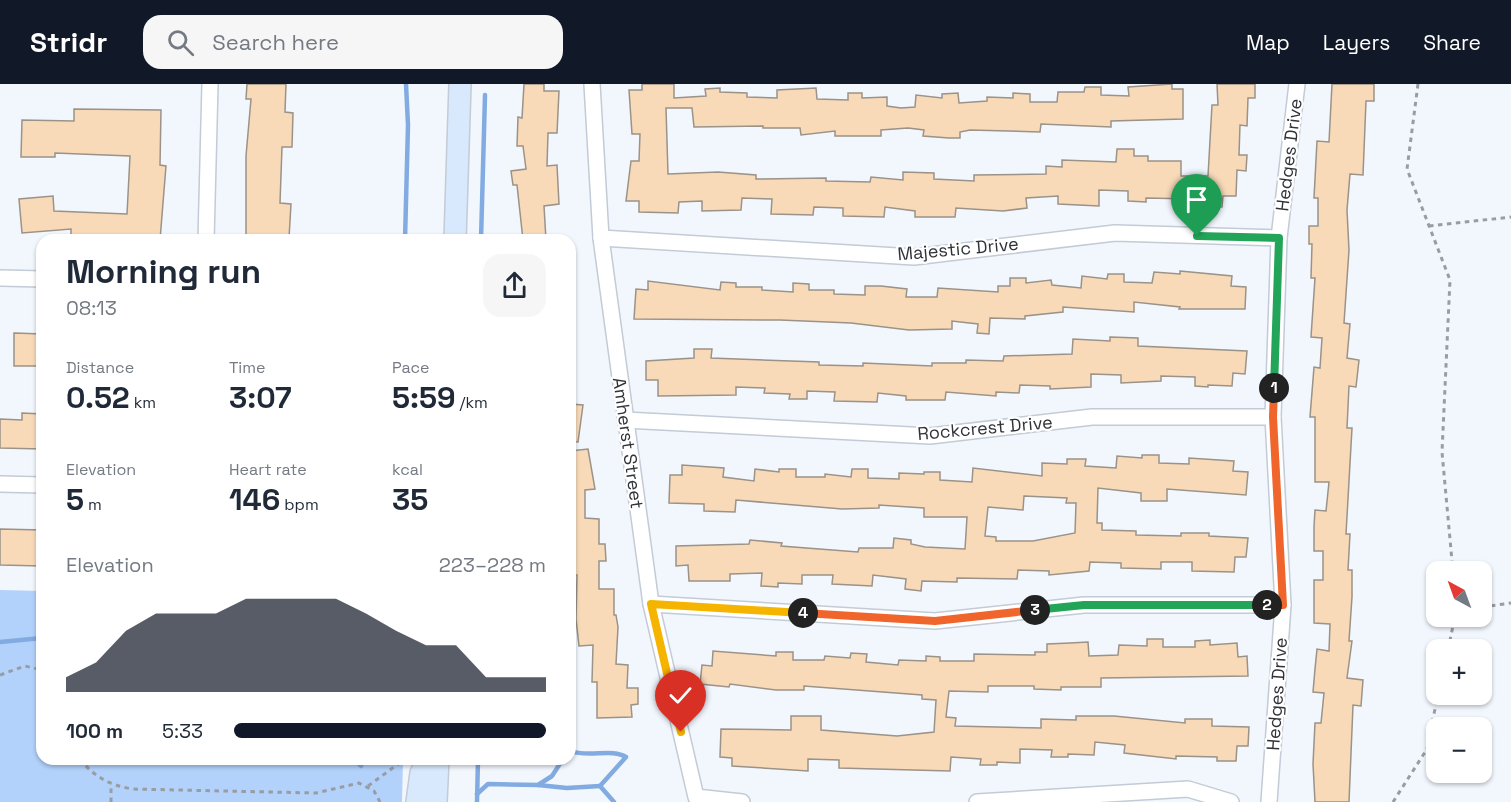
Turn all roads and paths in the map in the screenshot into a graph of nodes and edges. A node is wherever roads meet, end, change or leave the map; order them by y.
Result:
1 (210, 84) edge
2 (460, 84) edge
3 (592, 84) edge
4 (1297, 84) edge
5 (1418, 84) edge
6 (1511, 218) edge
7 (1429, 226) junction
8 (206, 234) edge
9 (455, 234) edge
10 (601, 238) junction
11 (1279, 238) junction
12 (1, 278) edge
13 (36, 279) edge
14 (1273, 417) junction
15 (625, 420) junction
16 (0, 484) edge
17 (36, 485) edge
18 (1451, 561) edge
19 (1511, 603) edge
20 (651, 604) junction
21 (1283, 605) junction
22 (1492, 606) edge
23 (36, 669) edge
24 (0, 675) edge
25 (1436, 705) edge
26 (86, 765) edge
27 (397, 765) edge
28 (426, 765) edge
29 (438, 765) edge
30 (111, 785) junction
31 (369, 786) junction
32 (111, 802) edge
33 (381, 802) edge
34 (417, 802) edge
35 (436, 802) edge
36 (742, 802) edge
37 (977, 802) edge
38 (1231, 802) edge
39 (1269, 802) edge
40 (1394, 802) edge

1 - 8 street
2 - 9 main road
3 - 10 street, Amherst Street
4 - 11 street, Hedges Drive
5 - 7 path
6 - 7 path
7 - 18 path
10 - 11 street, Majestic Drive
10 - 15 street, Amherst Street
11 - 14 street, Hedges Drive
12 - 13 street
14 - 15 street, Rockcrest Drive
14 - 21 street, Hedges Drive
15 - 20 street, Amherst Street
16 - 17 street
19 - 22 path
20 - 21 street
20 - 36 street, Amherst Street
21 - 39 street, Hedges Drive
23 - 24 path
25 - 40 path
26 - 30 path
27 - 31 path
28 - 34 main road
29 - 35 main road
30 - 31 path
30 - 32 path
31 - 33 path
37 - 38 street

